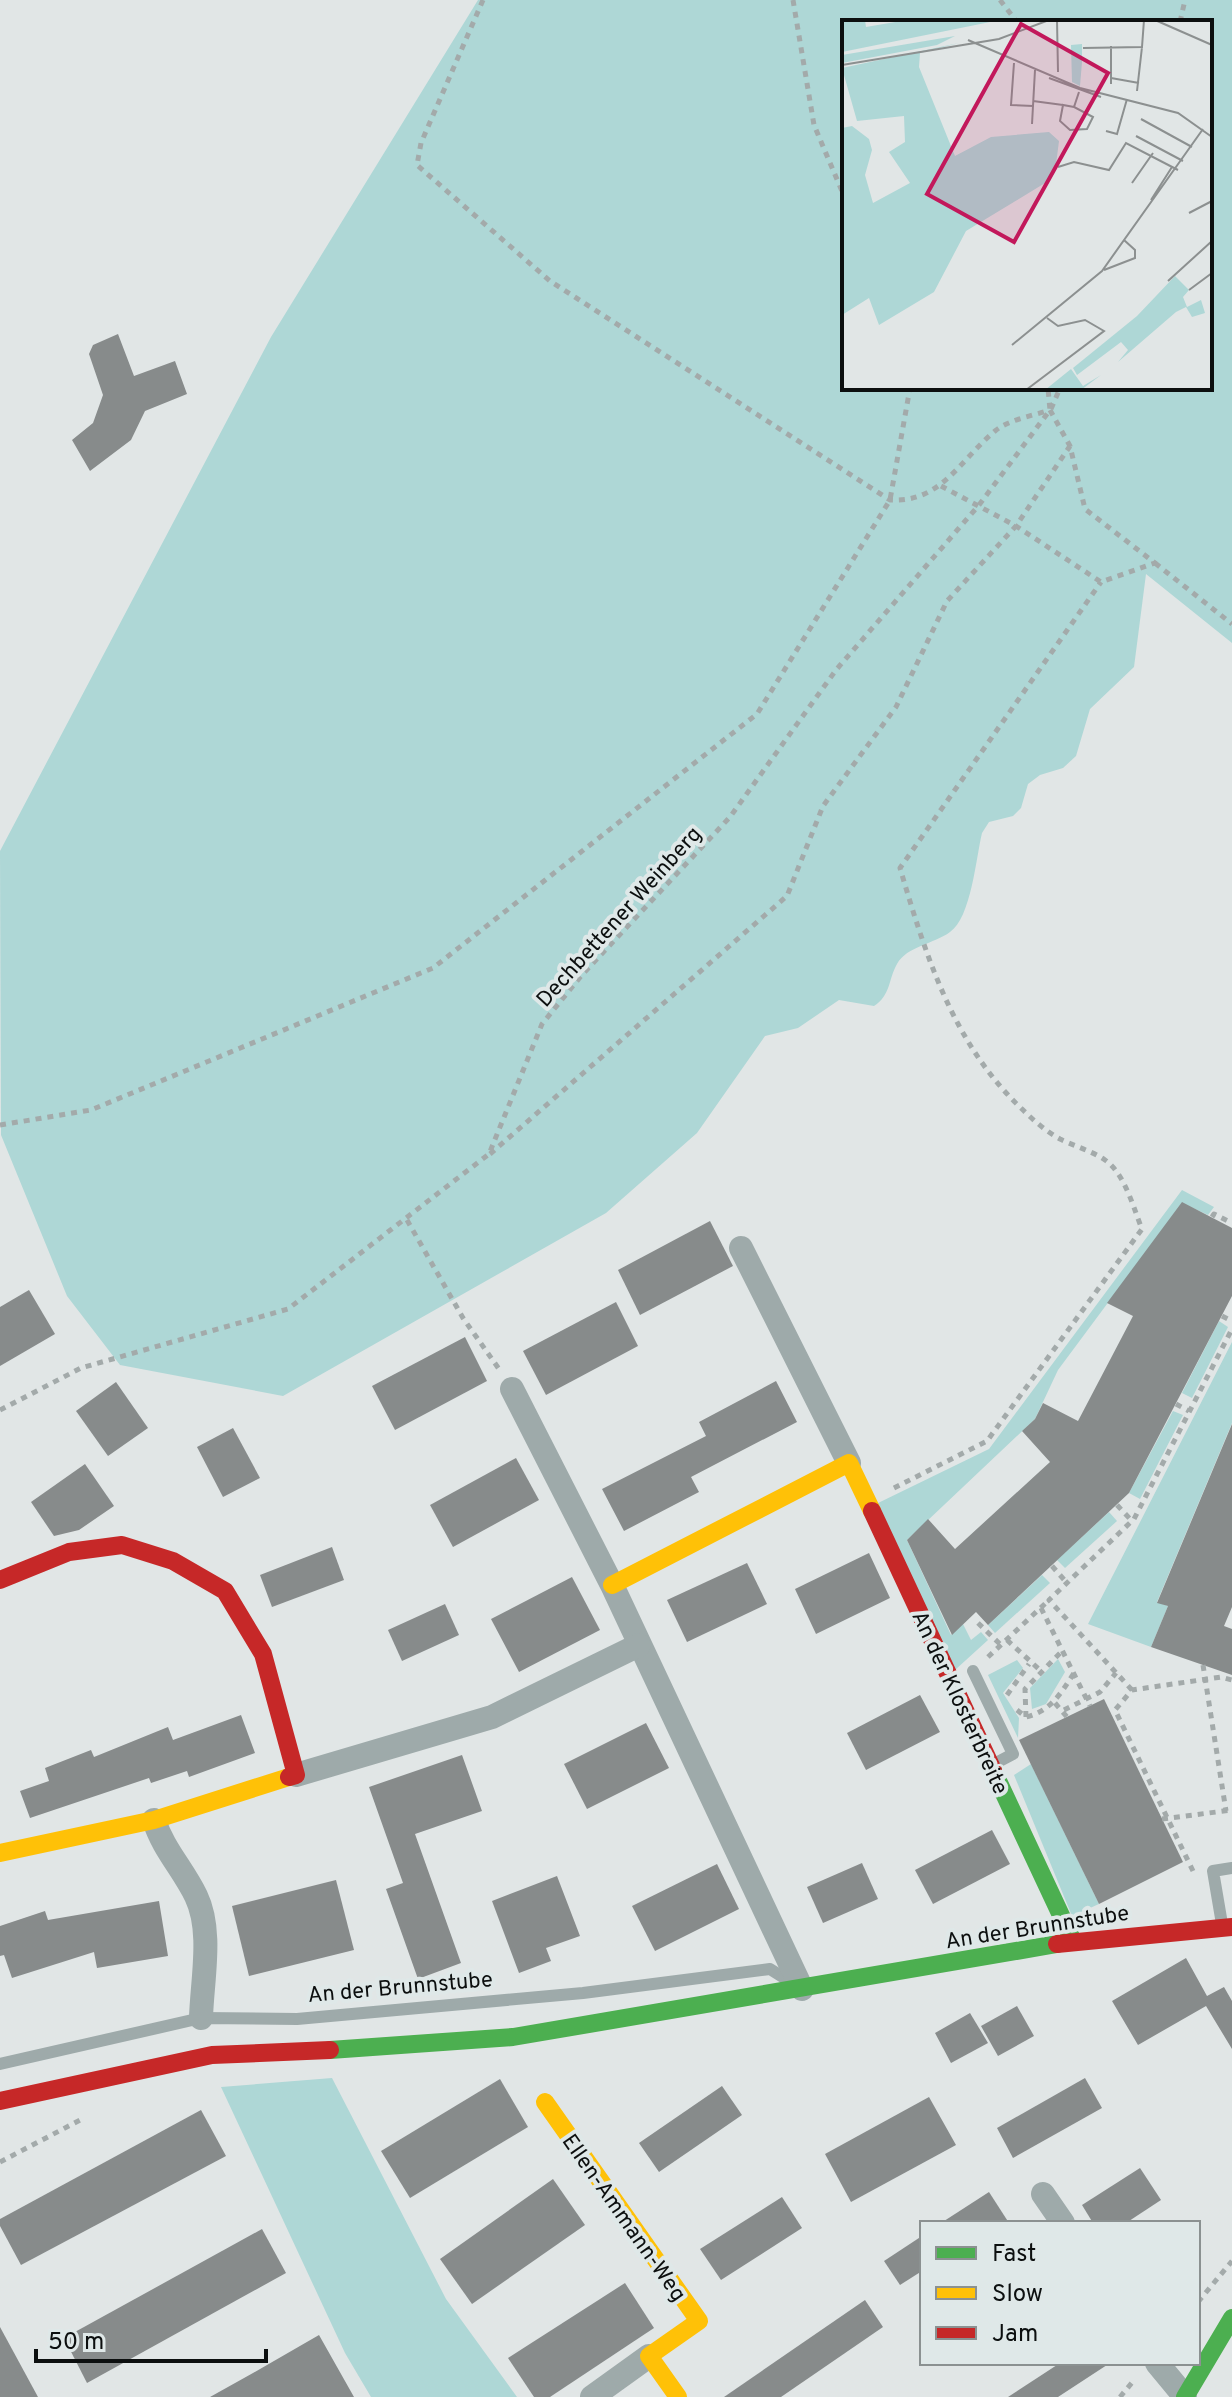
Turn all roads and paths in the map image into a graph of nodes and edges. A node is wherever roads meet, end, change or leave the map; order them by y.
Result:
1 (483, 0) edge
2 (793, 0) edge
3 (1000, 0) edge
4 (1185, 0) edge
5 (1015, 20) edge
6 (1180, 20) edge
7 (842, 191) edge
8 (910, 390) edge
9 (1048, 390) edge
10 (1059, 390) edge
11 (1050, 410) junction
12 (1070, 446) junction
13 (941, 486) junction
14 (890, 500) junction
15 (979, 505) junction
16 (1016, 526) junction
17 (1155, 563) junction
18 (1101, 582) junction
19 (1232, 624) edge
20 (0, 1125) edge
21 (489, 1154) junction
22 (1212, 1217) dead end
23 (407, 1220) junction
24 (1232, 1223) edge
25 (741, 1248) dead end
26 (1222, 1316) dead end
27 (1232, 1321) edge
28 (1232, 1329) edge
29 (512, 1389) joint
30 (1176, 1404) dead end
31 (0, 1410) edge
32 (1190, 1411) junction
33 (849, 1463) junction
34 (868, 1501) junction
35 (1117, 1505) dead end
36 (1132, 1521) junction
37 (1052, 1566) dead end
38 (0, 1580) edge
39 (1067, 1583) junction
40 (612, 1585) junction
41 (1049, 1600) junction
42 (1041, 1608) junction
43 (978, 1623) dead end
44 (1007, 1640) junction
45 (639, 1645) junction
46 (1001, 1645) junction
47 (1063, 1650) junction
48 (1029, 1664) junction
49 (1203, 1665) dead end
50 (973, 1671) joint
51 (1041, 1671) junction
52 (1074, 1673) junction
53 (1116, 1673) junction
54 (1205, 1679) junction
55 (1232, 1680) edge
56 (1132, 1690) junction
57 (1086, 1699) junction
58 (1055, 1702) junction
59 (1090, 1706) dead end
60 (1064, 1710) junction
61 (1026, 1717) junction
62 (1067, 1717) dead end
63 (1023, 1729) dead end
64 (991, 1765) junction
65 (296, 1775) junction
66 (1229, 1810) edge
67 (1165, 1819) junction
68 (154, 1820) junction
69 (0, 1853) edge
70 (1188, 1861) dead end
71 (1232, 1868) edge
72 (1227, 1927) edge
73 (1073, 1941) junction
74 (802, 1989) junction
75 (201, 2018) junction
76 (0, 2064) edge
77 (0, 2101) edge
78 (545, 2102) dead end
79 (1043, 2194) dead end
80 (1062, 2221) edge
81 (1232, 2261) edge
82 (1200, 2300) edge
83 (1232, 2318) edge
84 (649, 2356) junction
85 (1159, 2365) edge
86 (592, 2397) edge
87 (678, 2397) edge
88 (1185, 2397) edge

1 - 14 path
2 - 7 path
3 - 5 path
4 - 6 path
8 - 14 path
9 - 11 path
10 - 11 path, Dechbettener Weinberg
11 - 12 path
11 - 13 path
11 - 15 path, Dechbettener Weinberg
12 - 16 path
12 - 17 path
13 - 14 path
13 - 15 path
14 - 20 path
15 - 16 path
15 - 21 path, Dechbettener Weinberg
16 - 18 path
16 - 21 path
17 - 18 path
17 - 19 path
18 - 34 path
21 - 23 path, Dechbettener Weinberg
22 - 24 path
23 - 29 path
23 - 31 path, Dechbettener Weinberg
25 - 33 street, An der Klosterbreite
26 - 27 path
28 - 32 path
29 - 40 street
30 - 32 path
32 - 36 path
33 - 34 street, An der Klosterbreite
33 - 40 street
34 - 64 street, An der Klosterbreite
35 - 36 path
36 - 39 path
37 - 39 path
38 - 65 street
39 - 41 path
40 - 45 street
41 - 42 path
41 - 53 path
42 - 44 path
42 - 47 path
43 - 46 path
44 - 46 path
44 - 48 path
45 - 65 street
45 - 74 street
46 - 50 path
47 - 51 path
47 - 52 path
48 - 51 path
48 - 61 path
49 - 54 path
50 - 64 lane
51 - 61 path
52 - 57 path
52 - 58 path
53 - 56 path
53 - 57 path
54 - 55 path
54 - 56 path
54 - 66 path
56 - 67 path
57 - 59 path
57 - 60 path
58 - 60 path
58 - 61 path
60 - 62 path
61 - 63 path
64 - 73 street, An der Klosterbreite
65 - 68 street
66 - 67 path
67 - 70 path
68 - 69 street
68 - 75 street
71 - 72 lane
72 - 73 street, An der Brunnstube
73 - 74 street, An der Brunnstube
74 - 75 lane, An der Brunnstube
74 - 77 street, An der Brunnstube
75 - 76 lane, An der Brunnstube
78 - 84 street, Ellen-Ammann-Weg
79 - 80 street
81 - 82 path
83 - 88 street
84 - 86 street, Ellen-Ammann-Weg
84 - 87 street
85 - 88 street

